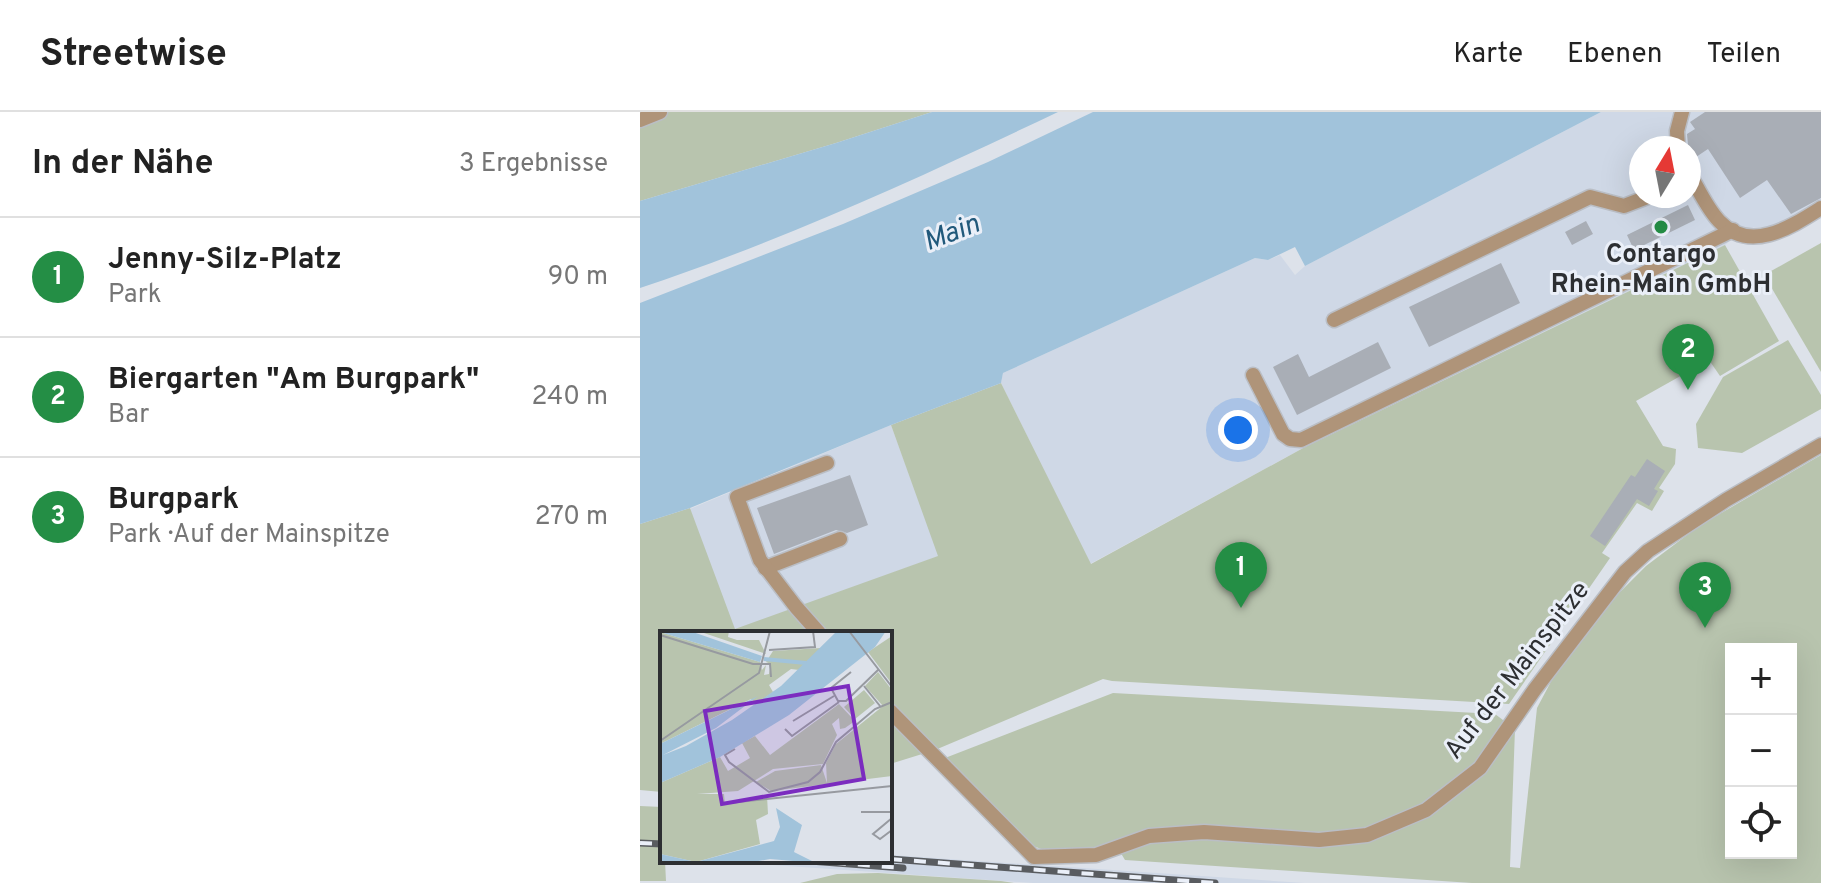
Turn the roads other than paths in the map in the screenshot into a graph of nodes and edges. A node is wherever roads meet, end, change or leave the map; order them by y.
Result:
1 (660, 112) edge
2 (1682, 112) edge
3 (640, 120) edge
4 (1677, 136) edge
5 (1701, 194) edge
6 (1629, 204) edge
7 (1821, 208) edge
8 (1733, 230) junction
9 (1334, 320) dead end
10 (1253, 375) dead end
11 (1821, 445) edge
12 (827, 463) dead end
13 (840, 539) dead end
14 (765, 568) junction
15 (817, 631) edge
16 (892, 713) edge

1 - 3 street
2 - 4 street
5 - 8 street
6 - 9 street
7 - 8 street
8 - 10 street
11 - 16 street, Auf der Mainspitze
12 - 14 street
13 - 14 street
14 - 15 street

